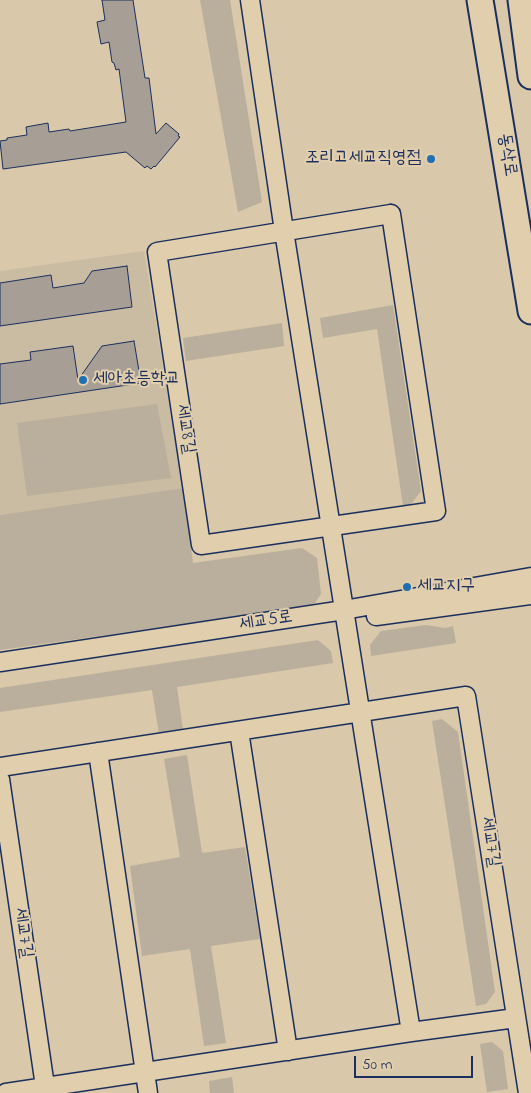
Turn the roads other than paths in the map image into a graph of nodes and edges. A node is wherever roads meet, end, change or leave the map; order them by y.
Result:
1 (250, 0) edge
2 (480, 0) edge
3 (521, 0) edge
4 (531, 76) edge
5 (284, 231) junction
6 (528, 268) edge
7 (531, 311) edge
8 (331, 525) junction
9 (531, 577) edge
10 (531, 595) edge
11 (345, 615) junction
12 (0, 662) edge
13 (0, 674) edge
14 (361, 712) junction
15 (240, 731) junction
16 (98, 752) junction
17 (0, 767) edge
18 (0, 779) edge
19 (516, 1018) junction
20 (411, 1032) junction
21 (288, 1051) junction
22 (145, 1072) junction
23 (45, 1091) edge
24 (6, 1093) edge
25 (148, 1093) edge
26 (528, 1093) edge

1 - 5 street
2 - 6 main road, 동삭로
3 - 4 main road
5 - 8 street
5 - 8 street, 세교8길
5 - 8 street, 세교8길
6 - 7 main road, 동삭로
8 - 11 street
9 - 11 street, 세교5로
10 - 11 street, 세교5로
11 - 12 street, 세교5로
11 - 13 street, 세교5로
11 - 14 street
14 - 15 street, 세교7길
14 - 19 street, 세교7길
14 - 20 street
15 - 16 street, 세교7길
15 - 21 street
16 - 17 street, 세교7길
16 - 22 street
18 - 23 street, 세교7길
19 - 20 street
19 - 26 street, 세교7길
20 - 21 street
21 - 22 street
22 - 23 street
22 - 25 street
23 - 24 street

